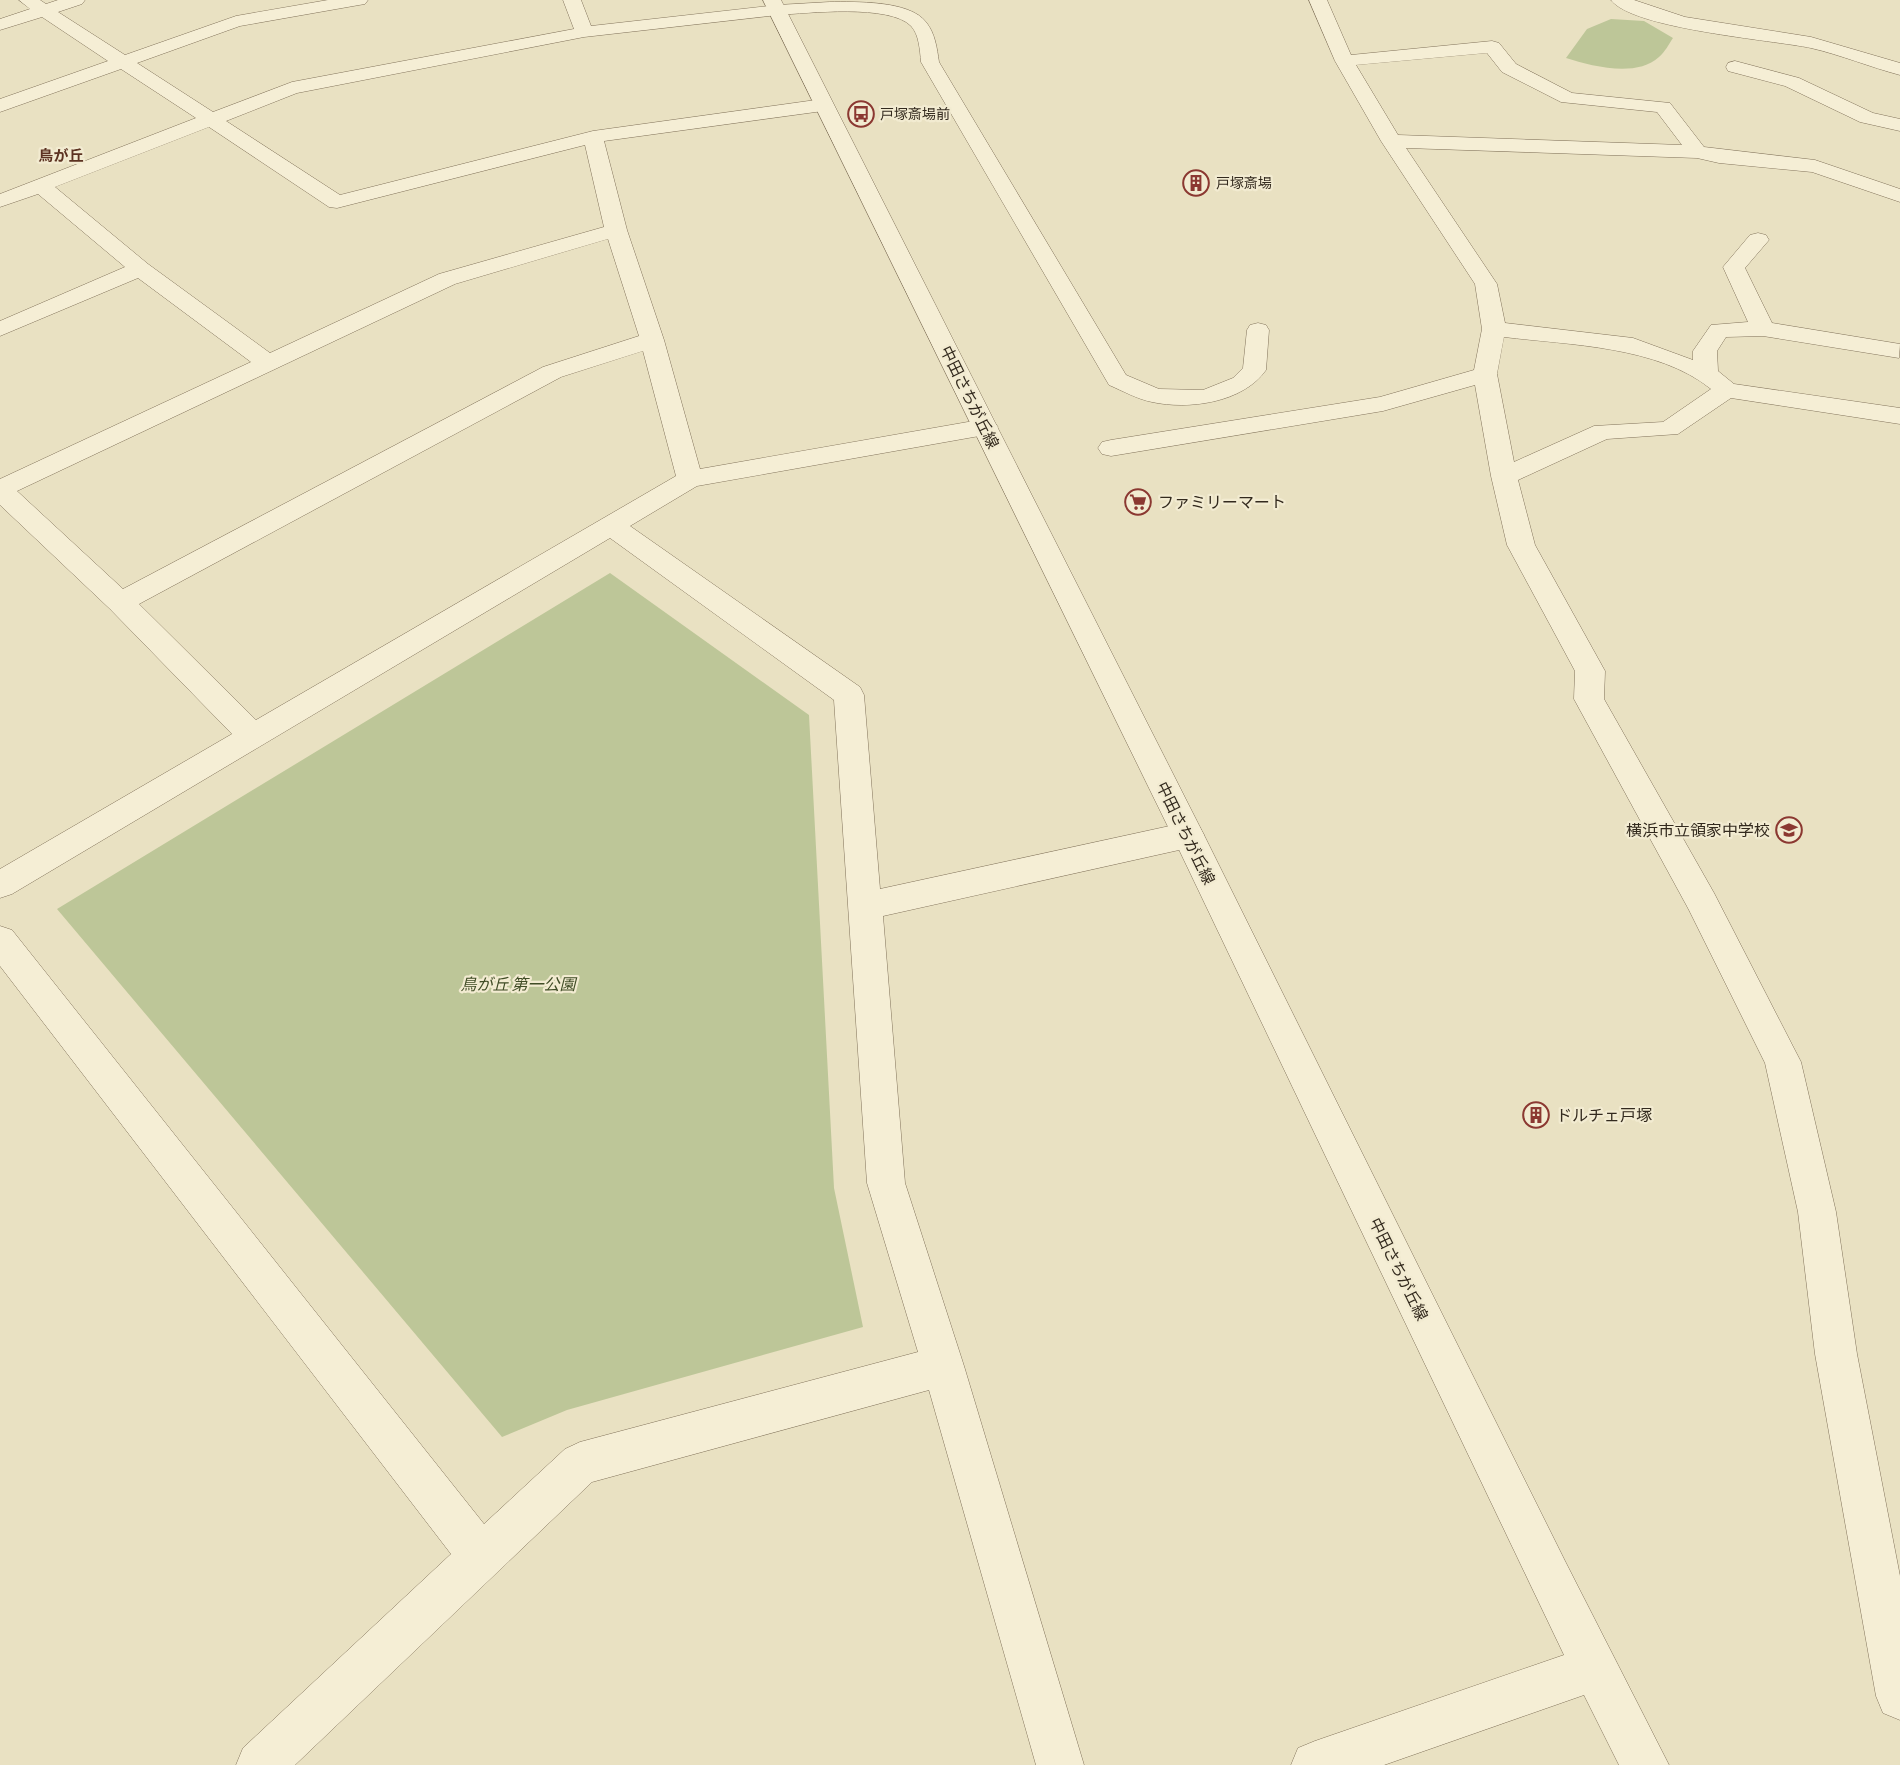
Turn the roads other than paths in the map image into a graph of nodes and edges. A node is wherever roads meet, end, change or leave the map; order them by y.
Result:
1 (27, 0) edge
2 (76, 0) edge
3 (359, 0) edge
4 (572, 0) edge
5 (1317, 0) edge
6 (1620, 0) edge
7 (775, 5) edge
8 (44, 11) junction
9 (0, 25) edge
10 (584, 32) junction
11 (1344, 61) junction
12 (122, 63) junction
13 (1735, 66) dead end
14 (1900, 69) edge
15 (823, 105) junction
16 (0, 106) edge
17 (211, 121) junction
18 (1900, 125) edge
19 (593, 137) junction
20 (1391, 141) junction
21 (1697, 152) junction
22 (41, 186) junction
23 (1900, 196) edge
24 (0, 201) edge
25 (616, 230) junction
26 (1758, 240) dead end
27 (140, 269) junction
28 (0, 329) edge
29 (1494, 329) junction
30 (1763, 329) junction
31 (1258, 330) dead end
32 (652, 340) junction
33 (1899, 351) edge
34 (268, 363) junction
35 (1706, 373) junction
36 (1485, 374) junction
37 (1726, 390) junction
38 (1900, 416) edge
39 (985, 427) junction
40 (1112, 448) dead end
41 (1504, 476) junction
42 (690, 479) junction
43 (0, 489) edge
44 (612, 526) junction
45 (120, 602) junction
46 (253, 736) junction
47 (1188, 835) junction
48 (0, 885) edge
49 (866, 906) junction
50 (0, 940) edge
51 (943, 1366) junction
52 (480, 1555) junction
53 (1595, 1668) junction
54 (1900, 1696) edge
55 (260, 1765) edge
56 (1060, 1765) edge
57 (1315, 1765) edge
58 (1645, 1765) edge

1 - 8 street
2 - 8 street
3 - 12 street
4 - 10 street
5 - 11 street
6 - 14 street
7 - 10 street
7 - 15 street, 中田さちが丘線
7 - 31 lane
8 - 9 street
8 - 12 street
10 - 17 street
11 - 20 street
11 - 21 street
12 - 16 street
12 - 17 street
13 - 18 street
15 - 19 street
15 - 39 street, 中田さちが丘線
17 - 19 street
17 - 22 street
19 - 25 street
20 - 21 street
20 - 29 street
21 - 23 street
22 - 24 street
22 - 27 street
25 - 32 street
25 - 34 street
26 - 30 street
27 - 28 street
27 - 34 street
29 - 35 street
29 - 36 street
30 - 33 street
30 - 35 street
32 - 42 street
32 - 45 street
34 - 43 street
35 - 37 street
36 - 40 street
36 - 41 street
37 - 38 street
37 - 41 street
39 - 42 street
39 - 47 street, 中田さちが丘線
41 - 54 street
42 - 44 street
43 - 45 street
44 - 46 street
44 - 49 street
45 - 46 street
46 - 48 street
47 - 49 street
47 - 53 street, 中田さちが丘線
49 - 51 street
50 - 52 street
51 - 52 street
51 - 56 street
52 - 55 street
53 - 57 street
53 - 58 street, 中田さちが丘線

